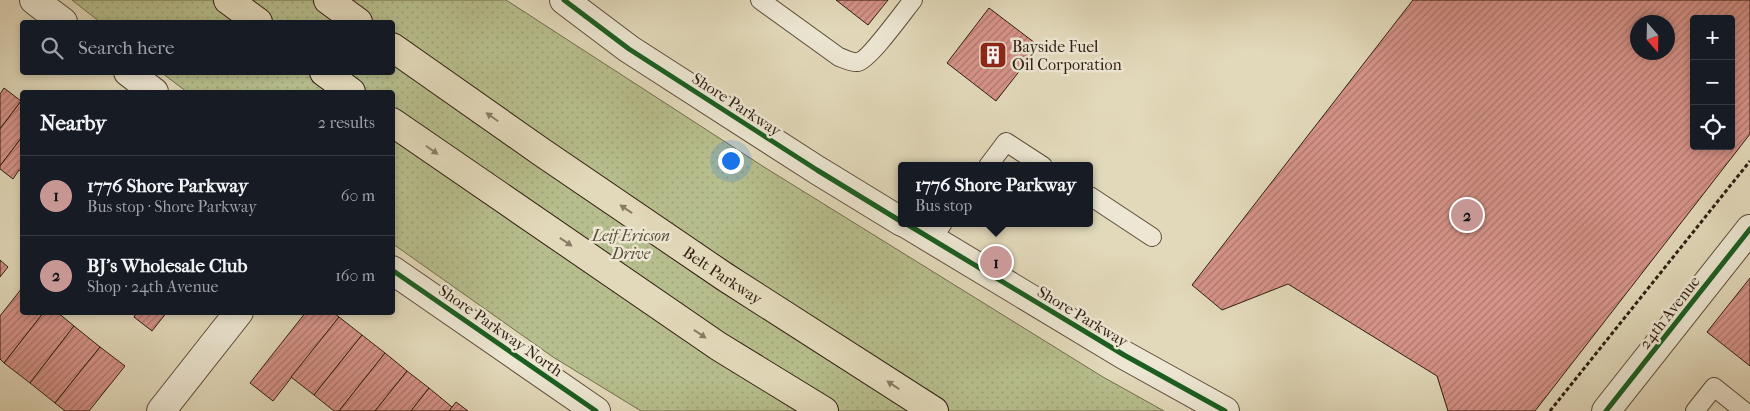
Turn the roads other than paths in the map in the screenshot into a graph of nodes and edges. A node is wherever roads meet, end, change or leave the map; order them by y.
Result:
1 (34, 0) edge
2 (228, 0) edge
3 (328, 0) edge
4 (564, 0) edge
5 (760, 0) edge
6 (913, 0) edge
7 (60, 20) edge
8 (255, 20) edge
9 (355, 20) edge
10 (395, 49) edge
11 (132, 75) edge
12 (328, 75) edge
13 (151, 90) edge
14 (348, 90) edge
15 (395, 124) edge
16 (991, 162) edge
17 (1037, 162) edge
18 (1093, 198) edge
19 (898, 220) edge
20 (920, 227) edge
21 (1750, 229) edge
22 (937, 231) edge
23 (1152, 237) dead end
24 (395, 272) edge
25 (237, 315) edge
26 (161, 411) edge
27 (596, 411) edge
28 (824, 411) edge
29 (934, 411) edge
30 (1225, 411) edge
31 (1606, 411) edge
32 (1695, 411) edge
33 (1744, 411) edge

1 - 7 street
2 - 8 highway
3 - 9 highway
4 - 19 street, Shore Parkway
5 - 6 lane
29 -> 10 highway, Belt Parkway
11 - 13 street
12 - 14 highway
15 -> 28 highway
16 - 17 lane
18 - 23 lane
20 - 22 street, Shore Parkway
21 - 31 street, 24th Avenue
22 - 30 street, Shore Parkway
24 - 27 street, Shore Parkway North
25 - 26 street
32 - 33 lane

